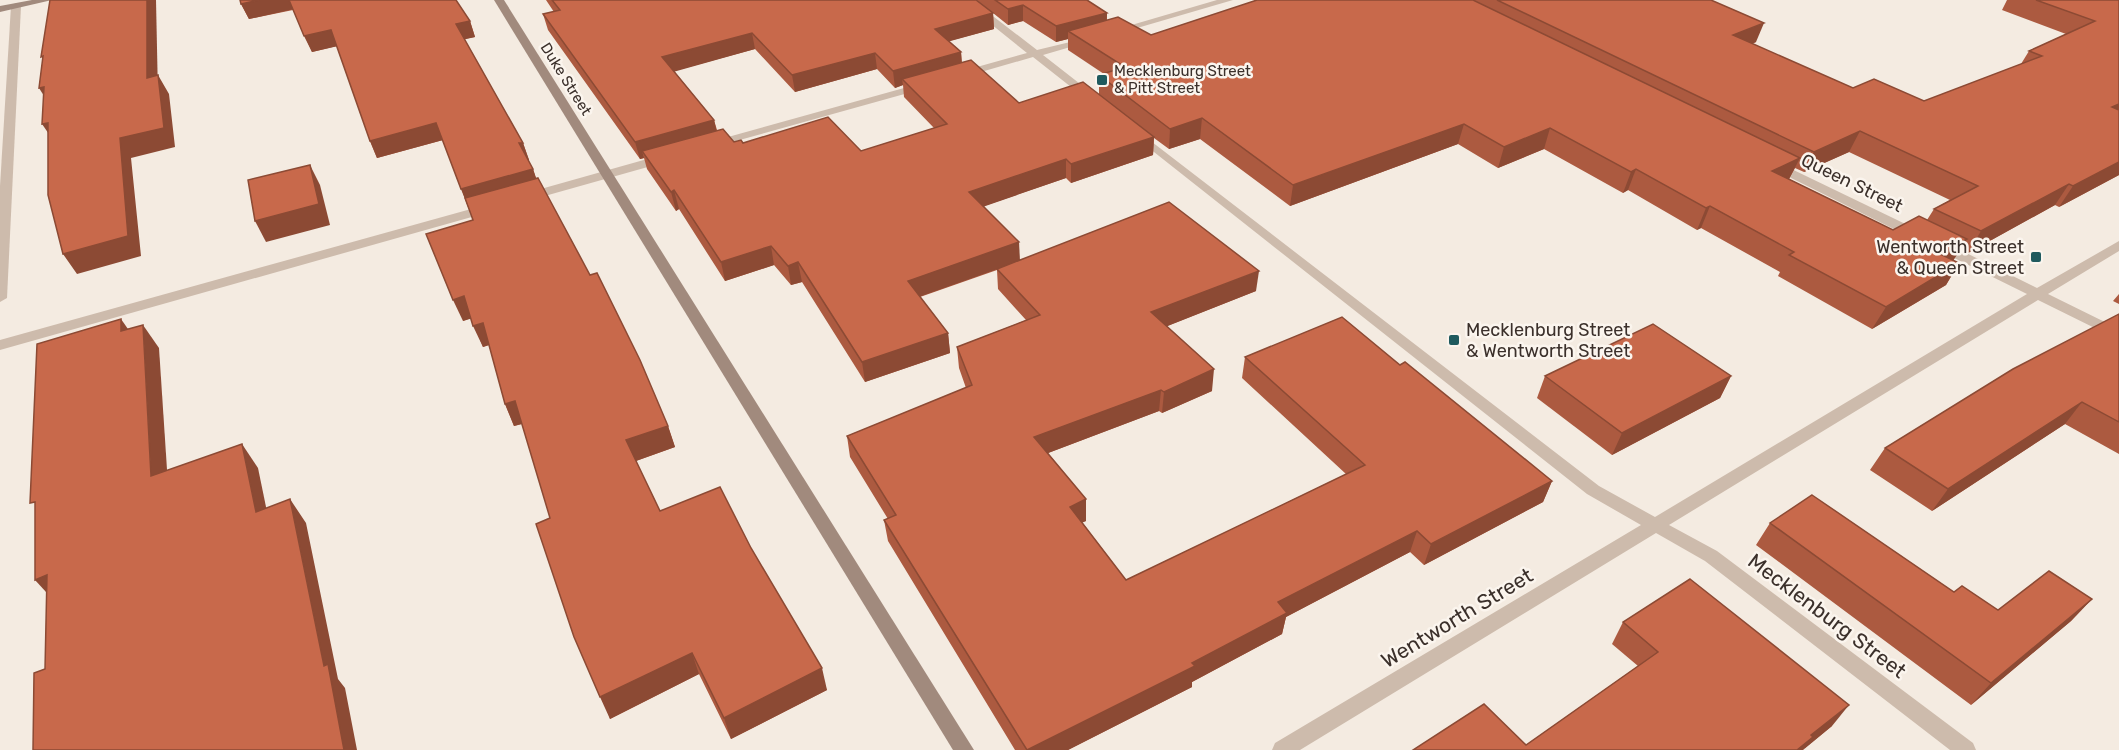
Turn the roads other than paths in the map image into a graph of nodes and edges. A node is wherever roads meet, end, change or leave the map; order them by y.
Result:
1 (47, 0) edge
2 (499, 0) edge
3 (966, 0) edge
4 (1228, 0) edge
5 (16, 6) junction
6 (0, 9) edge
7 (1035, 54) junction
8 (1096, 102) edge
9 (1124, 124) edge
10 (697, 149) edge
11 (674, 155) edge
12 (1761, 158) edge
13 (607, 174) junction
14 (2119, 245) edge
15 (2038, 294) junction
16 (0, 298) edge
17 (2119, 335) edge
18 (0, 345) edge
19 (1655, 525) junction
20 (964, 750) edge
21 (1282, 750) edge
22 (1966, 750) edge

1 - 5 street
2 - 13 street, Duke Street
3 - 7 street
4 - 7 street
5 - 6 street
5 - 16 street
7 - 8 street
7 - 10 street
9 - 19 street, Mecklenburg Street
11 - 13 street
12 - 15 street, Queen Street
13 - 18 street
13 - 20 street, Duke Street
14 - 15 street, Wentworth Street
15 - 17 street, Queen Street
15 - 19 street, Wentworth Street
19 - 21 street, Wentworth Street
19 - 22 street, Mecklenburg Street

